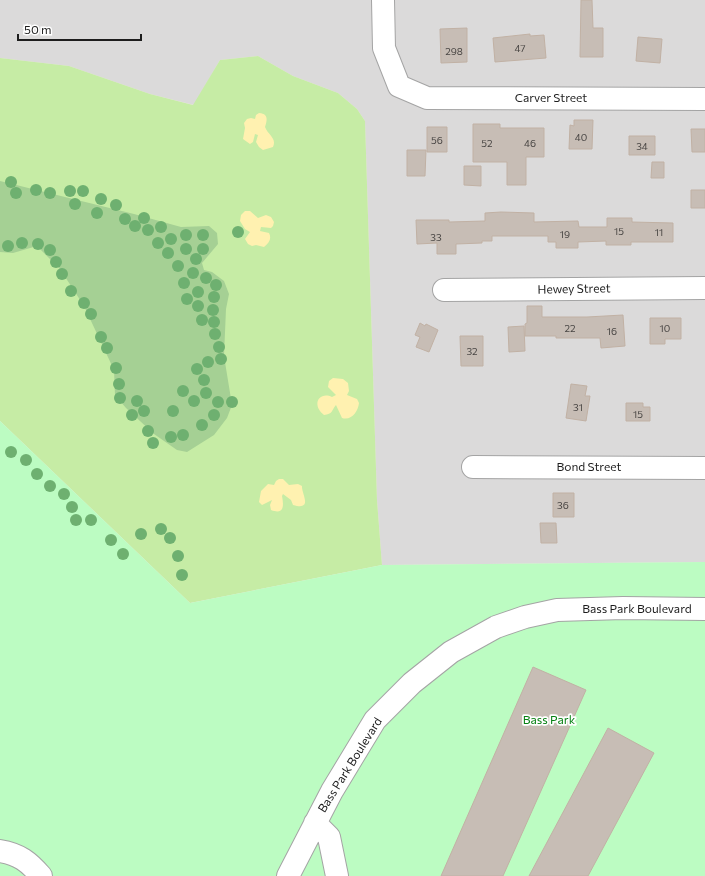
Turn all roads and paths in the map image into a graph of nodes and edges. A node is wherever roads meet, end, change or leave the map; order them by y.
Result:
1 (383, 0) edge
2 (705, 99) edge
3 (705, 288) edge
4 (444, 290) dead end
5 (473, 467) dead end
6 (705, 468) edge
7 (705, 609) edge
8 (315, 823) junction
9 (0, 851) edge
10 (41, 876) edge
11 (288, 876) edge
12 (337, 876) edge

1 - 2 street, Carver Street
3 - 4 street, Hewey Street
5 - 6 street, Bond Street
7 - 8 street, Bass Park Boulevard
8 - 11 street, Bass Park Boulevard
8 - 12 street
9 - 10 street

